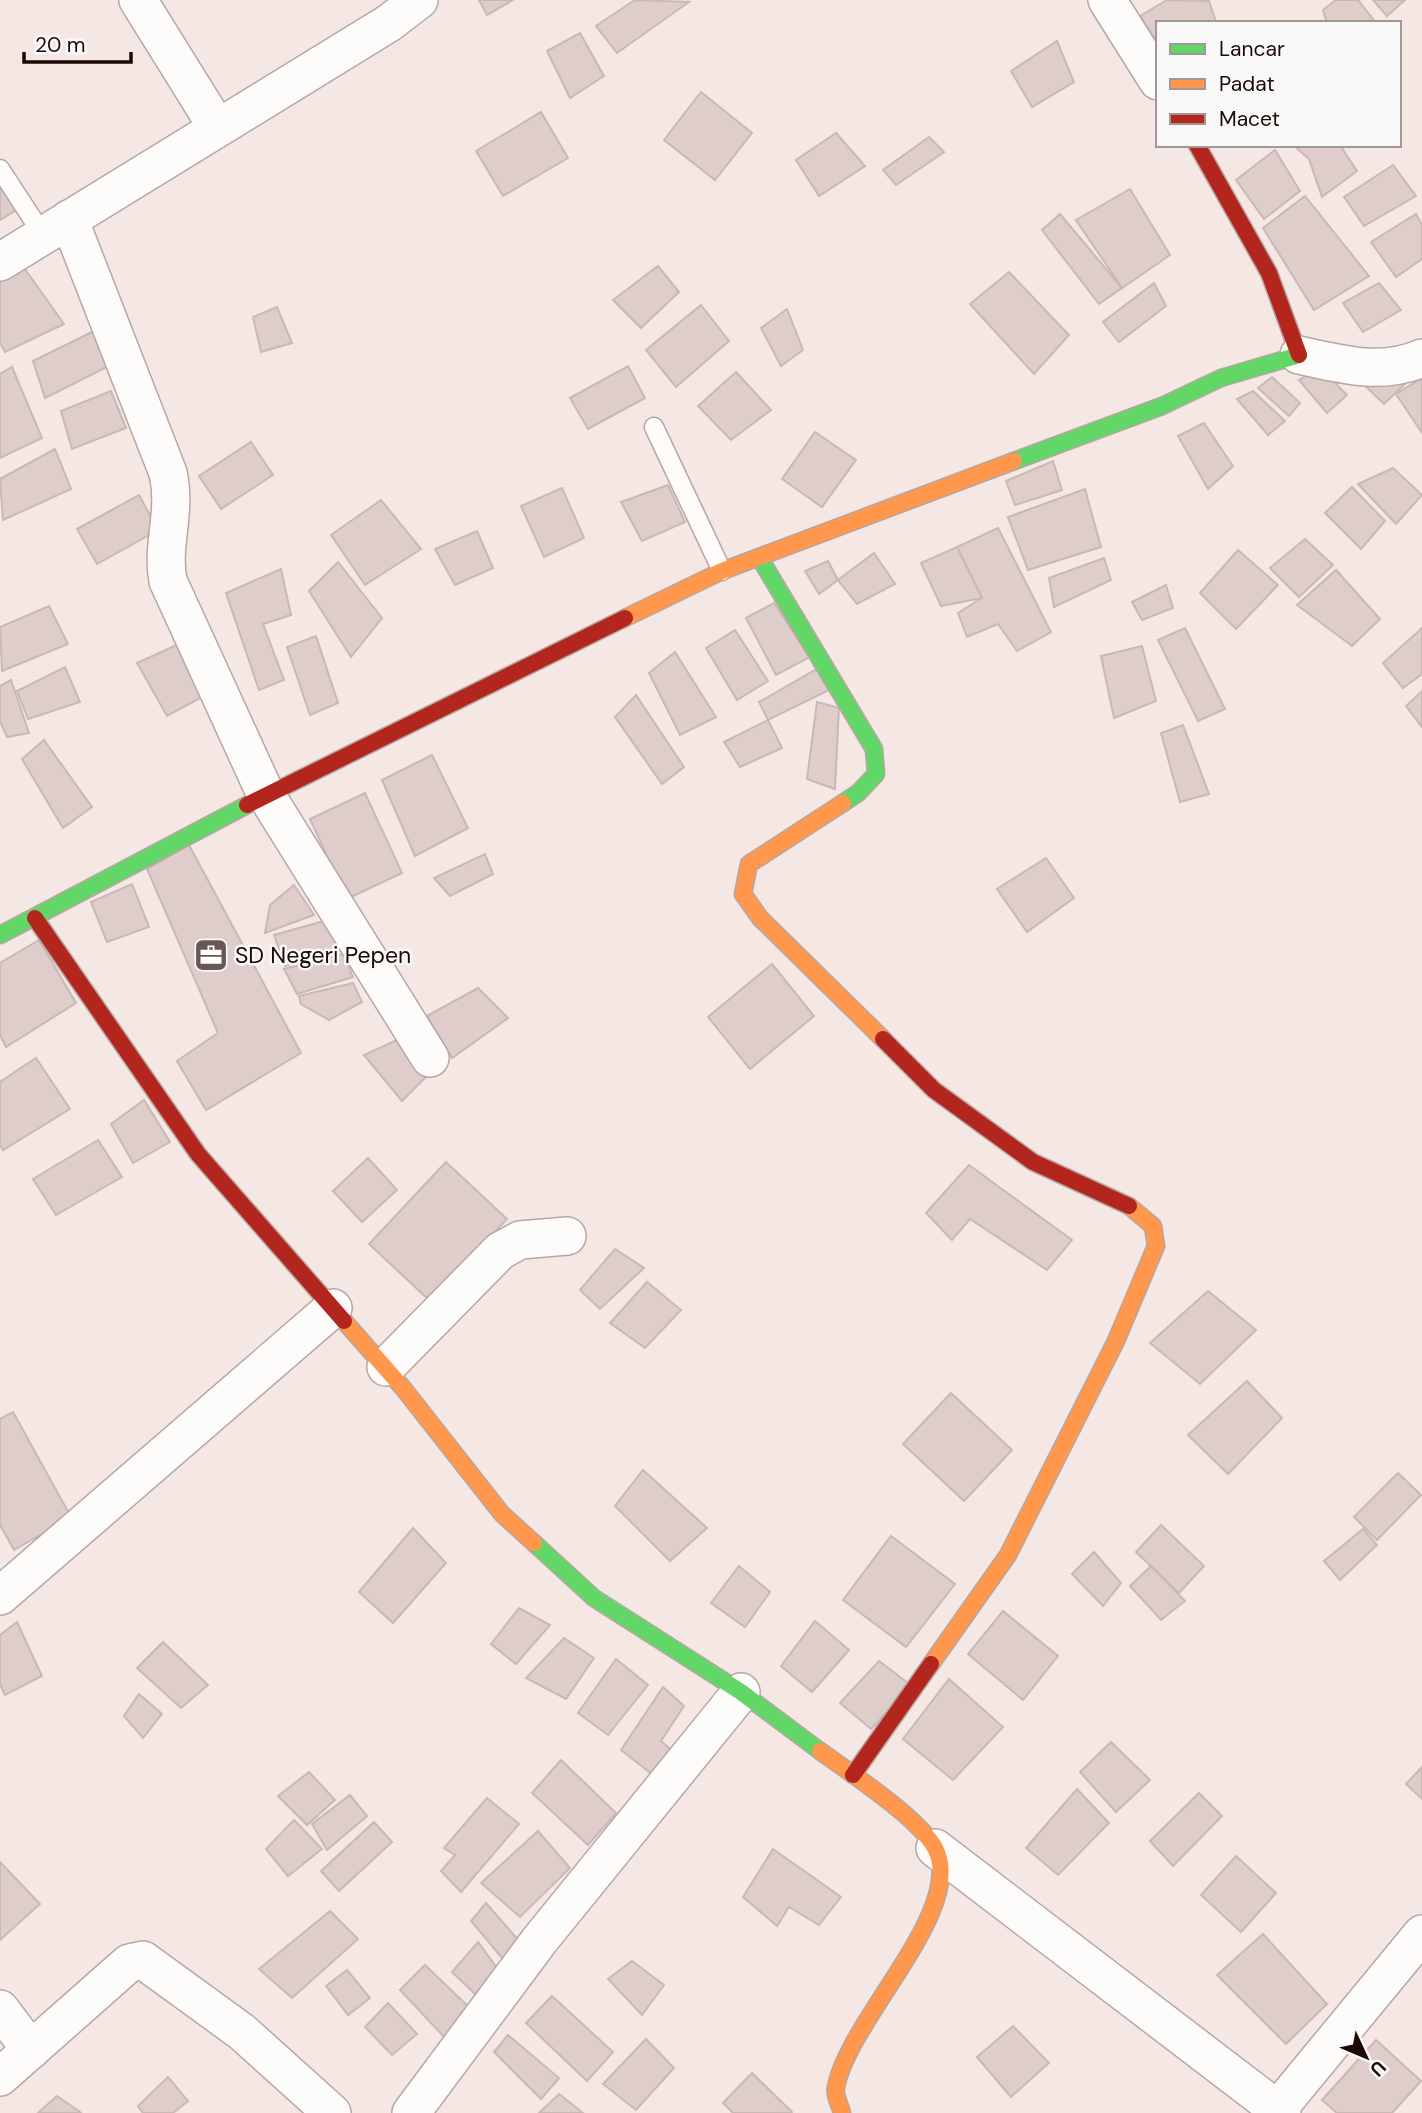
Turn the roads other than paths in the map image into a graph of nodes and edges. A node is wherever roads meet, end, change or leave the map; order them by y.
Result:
1 (138, 0) edge
2 (419, 0) edge
3 (1118, 3) edge
4 (1156, 77) edge
5 (217, 127) junction
6 (1198, 147) edge
7 (0, 170) edge
8 (56, 227) junction
9 (0, 262) edge
10 (1299, 355) junction
11 (1422, 358) edge
12 (654, 427) dead end
13 (759, 557) junction
14 (722, 571) junction
15 (266, 795) junction
16 (35, 918) junction
17 (0, 935) edge
18 (430, 1058) dead end
19 (567, 1236) dead end
20 (333, 1308) junction
21 (386, 1367) junction
22 (0, 1596) edge
23 (741, 1692) junction
24 (853, 1775) junction
25 (934, 1848) junction
26 (1422, 1934) edge
27 (0, 2009) edge
28 (31, 2050) junction
29 (0, 2077) edge
30 (1279, 2111) edge
31 (332, 2113) edge
32 (411, 2113) edge
33 (842, 2113) edge

1 - 5 street
2 - 5 street
3 - 4 street
5 - 8 street
6 - 10 street
7 - 8 lane
8 - 9 street
8 - 15 street
10 - 11 street
10 - 13 street
12 - 14 lane
13 - 14 street
13 - 24 street
14 - 15 street
15 - 16 street
15 - 18 street
16 - 17 street
16 - 20 street
19 - 21 street
20 - 21 street
20 - 22 street
21 - 23 street
23 - 24 street
23 - 32 street
24 - 25 street
25 - 30 street
25 - 33 street
26 - 30 street
27 - 28 street
28 - 29 street
28 - 31 street

